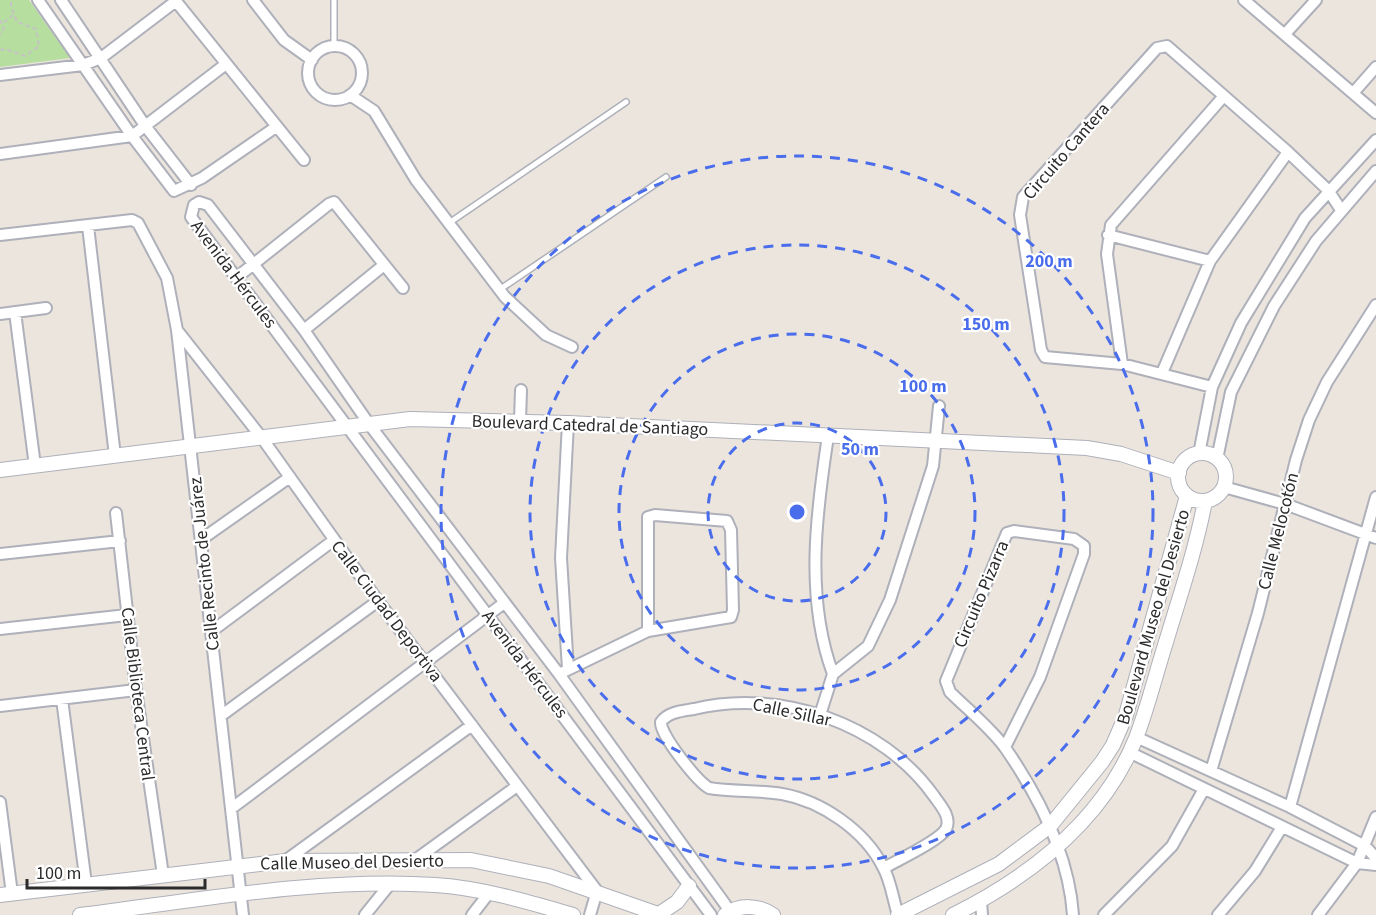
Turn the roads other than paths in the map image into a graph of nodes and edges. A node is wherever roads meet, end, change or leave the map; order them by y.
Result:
1 (38, 0) edge
2 (61, 0) edge
3 (176, 0) edge
4 (253, 0) edge
5 (334, 0) edge
6 (1244, 0) edge
7 (1316, 0) edge
8 (1284, 34) junction
9 (334, 46) junction
10 (101, 58) junction
11 (312, 60) junction
12 (226, 64) junction
13 (83, 65) junction
14 (1376, 67) edge
15 (0, 75) edge
16 (1354, 92) junction
17 (350, 95) junction
18 (1223, 97) junction
19 (626, 102) dead end
20 (1376, 113) edge
21 (146, 127) junction
22 (276, 127) junction
23 (132, 136) junction
24 (1376, 141) edge
25 (1288, 152) junction
26 (0, 154) edge
27 (304, 160) dead end
28 (1376, 171) edge
29 (666, 177) dead end
30 (191, 185) junction
31 (1328, 190) junction
32 (1341, 210) junction
33 (449, 223) junction
34 (88, 226) junction
35 (0, 235) edge
36 (1108, 235) junction
37 (1210, 261) junction
38 (254, 264) junction
39 (384, 265) junction
40 (236, 278) junction
41 (403, 288) dead end
42 (499, 290) junction
43 (1376, 305) edge
44 (46, 308) dead end
45 (15, 312) junction
46 (0, 314) edge
47 (177, 330) junction
48 (304, 330) junction
49 (572, 347) dead end
50 (1122, 364) junction
51 (1162, 373) junction
52 (1212, 387) junction
53 (521, 390) dead end
54 (939, 406) dead end
55 (520, 421) junction
56 (568, 423) junction
57 (369, 424) junction
58 (348, 427) junction
59 (828, 436) junction
60 (261, 438) junction
61 (938, 441) junction
62 (191, 446) junction
63 (1199, 454) junction
64 (115, 456) junction
65 (1217, 459) junction
66 (35, 466) junction
67 (0, 470) edge
68 (1179, 473) junction
69 (290, 477) junction
70 (1224, 487) junction
71 (1187, 496) junction
72 (1376, 497) edge
73 (1205, 501) junction
74 (1285, 504) junction
75 (116, 513) dead end
76 (1371, 536) edge
77 (202, 539) junction
78 (334, 540) junction
79 (120, 541) junction
80 (0, 554) edge
81 (378, 601) junction
82 (504, 603) junction
83 (127, 615) junction
84 (488, 615) junction
85 (0, 629) edge
86 (212, 631) junction
87 (648, 631) junction
88 (426, 662) junction
89 (563, 671) junction
90 (833, 674) junction
91 (136, 690) junction
92 (62, 699) junction
93 (0, 706) edge
94 (820, 715) junction
95 (222, 716) junction
96 (472, 725) junction
97 (1136, 736) junction
98 (1005, 747) junction
99 (1129, 752) junction
100 (1211, 771) junction
101 (517, 786) junction
102 (1204, 789) junction
103 (0, 801) edge
104 (1290, 807) junction
105 (232, 808) junction
106 (1376, 817) edge
107 (1050, 826) junction
108 (1282, 827) junction
109 (1365, 846) junction
110 (1058, 847) junction
111 (1376, 858) edge
112 (415, 860) junction
113 (285, 861) junction
114 (1357, 863) junction
115 (1376, 865) edge
116 (239, 866) junction
117 (884, 868) junction
118 (163, 875) junction
119 (86, 884) junction
120 (390, 884) junction
121 (689, 886) junction
122 (597, 891) junction
123 (489, 893) junction
124 (6, 894) edge
125 (241, 896) junction
126 (981, 908) edge
127 (728, 913) edge
128 (80, 915) edge
129 (243, 915) edge
130 (365, 915) edge
131 (472, 915) edge
132 (573, 915) edge
133 (590, 915) edge
134 (660, 915) edge
135 (711, 915) edge
136 (773, 915) edge
137 (898, 915) edge
138 (953, 915) edge
139 (1073, 915) edge
140 (1104, 915) edge
141 (1218, 915) edge
142 (1318, 915) edge

1 - 13 street
2 - 10 street
3 - 10 street
3 - 12 street
4 - 11 street
5 - 9 lane
6 - 8 street
7 - 8 street
8 - 16 street
9 - 11 street
9 - 17 street
10 - 13 street
10 - 21 street
11 - 17 street
12 - 21 street
12 - 22 street
13 - 15 street
13 - 23 street
14 - 16 street
16 - 20 street
17 - 33 street
18 - 25 street, Circuito Cantera
18 - 36 street
18 - 50 street, Circuito Cantera
19 - 33 lane
21 - 23 street
21 - 30 street
22 - 27 street
22 - 30 street
23 - 26 street
23 - 30 street
24 - 31 street
25 - 31 street, Circuito Cantera
25 - 37 street
28 - 32 street
29 - 42 lane
31 - 32 street, Circuito Cantera
31 - 52 street
32 - 65 street
33 - 42 street
34 - 35 street
34 - 47 street, Calle Recinto de Juárez
34 - 64 street
36 - 37 street
36 - 50 street
37 - 51 street
38 - 39 street
38 - 40 street
38 - 40 street, Avenida Hércules
38 - 48 street, Avenida Hércules
39 - 41 street
39 - 48 street
40 - 58 street, Avenida Hércules
42 - 49 street
43 - 74 street, Calle Melocotón
44 - 45 street
45 - 46 street
45 - 66 street
47 - 60 street, Calle Ciudad Deportiva
47 - 62 street, Calle Recinto de Juárez
48 - 57 street, Avenida Hércules
50 - 51 street, Circuito Cantera
51 - 52 street, Circuito Cantera
52 - 63 street
53 - 55 street
54 - 61 street
55 - 56 street, Boulevard Catedral de Santiago
55 - 57 street, Boulevard Catedral de Santiago
56 - 59 street, Boulevard Catedral de Santiago
56 - 89 street
57 - 58 street, Boulevard Catedral de Santiago
57 - 82 street, Avenida Hércules
58 - 60 street, Boulevard Catedral de Santiago
58 - 84 street, Avenida Hércules
59 - 61 street, Boulevard Catedral de Santiago
59 - 90 street
60 - 62 street, Boulevard Catedral de Santiago
60 - 69 street, Calle Ciudad Deportiva
61 - 68 street, Boulevard Catedral de Santiago
61 - 90 street
62 - 64 street, Boulevard Catedral de Santiago
62 - 77 street, Calle Recinto de Juárez
63 - 65 street
63 - 68 street
64 - 66 street, Boulevard Catedral de Santiago
65 - 70 street
66 - 67 street, Boulevard Catedral de Santiago
68 - 71 street
69 - 77 street
69 - 78 street, Calle Ciudad Deportiva
70 - 73 street
70 - 74 street
71 - 73 street
71 - 107 street, Boulevard Museo del Desierto
72 - 76 street
73 - 97 street, Boulevard Museo del Desierto
74 - 76 street
74 - 100 street, Calle Melocotón
75 - 79 street, Calle Biblioteca Central
76 - 104 street
77 - 86 street, Calle Recinto de Juárez
78 - 81 street, Calle Ciudad Deportiva
78 - 86 street
79 - 80 street
79 - 83 street, Calle Biblioteca Central
81 - 88 street, Calle Ciudad Deportiva
81 - 95 street
82 - 84 street
82 - 89 street, Avenida Hércules
83 - 85 street
83 - 91 street, Calle Biblioteca Central
84 - 88 street
84 - 121 street, Avenida Hércules
86 - 95 street, Calle Recinto de Juárez
87 - 87 street
87 - 89 street
88 - 96 street, Calle Ciudad Deportiva
88 - 105 street
89 - 127 street, Avenida Hércules
90 - 94 street
91 - 92 street
91 - 118 street, Calle Biblioteca Central
92 - 93 street
92 - 119 street
94 - 117 street, Calle Sillar
94 - 117 street, Calle Sillar
95 - 105 street, Calle Recinto de Juárez
96 - 101 street, Calle Ciudad Deportiva
96 - 113 street
97 - 99 street, Boulevard Museo del Desierto
97 - 100 street
98 - 98 street, Circuito Pizarra
98 - 107 street, Circuito Pizarra
99 - 102 street
99 - 110 street, Boulevard Museo del Desierto
100 - 104 street
101 - 112 street
101 - 122 street, Calle Ciudad Deportiva
102 - 108 street
102 - 140 street
103 - 124 street
104 - 109 street
105 - 116 street, Calle Recinto de Juárez
106 - 109 street
107 - 110 street, Circuito Pizarra
107 - 137 street, Boulevard Museo del Desierto
108 - 114 street
108 - 141 street
109 - 111 street
109 - 114 street
110 - 126 street, Boulevard Museo del Desierto
110 - 139 street, Circuito Pizarra
112 - 113 street, Calle Museo del Desierto
112 - 122 street, Calle Museo del Desierto
113 - 116 street, Calle Museo del Desierto
114 - 115 street
114 - 142 street
116 - 118 street, Calle Museo del Desierto
116 - 125 street, Calle Recinto de Juárez
117 - 137 street, Calle Sillar
118 - 119 street, Calle Museo del Desierto
119 - 124 street, Calle Museo del Desierto
120 - 123 street, Calle Museo del Desierto
120 - 125 street, Calle Museo del Desierto
120 - 130 street
121 - 134 street
121 - 135 street, Avenida Hércules
122 - 133 street
122 - 134 street, Calle Museo del Desierto
123 - 131 street
123 - 132 street, Calle Museo del Desierto
125 - 128 street, Calle Museo del Desierto
125 - 129 street, Calle Recinto de Juárez
126 - 138 street, Boulevard Museo del Desierto
127 - 136 street

